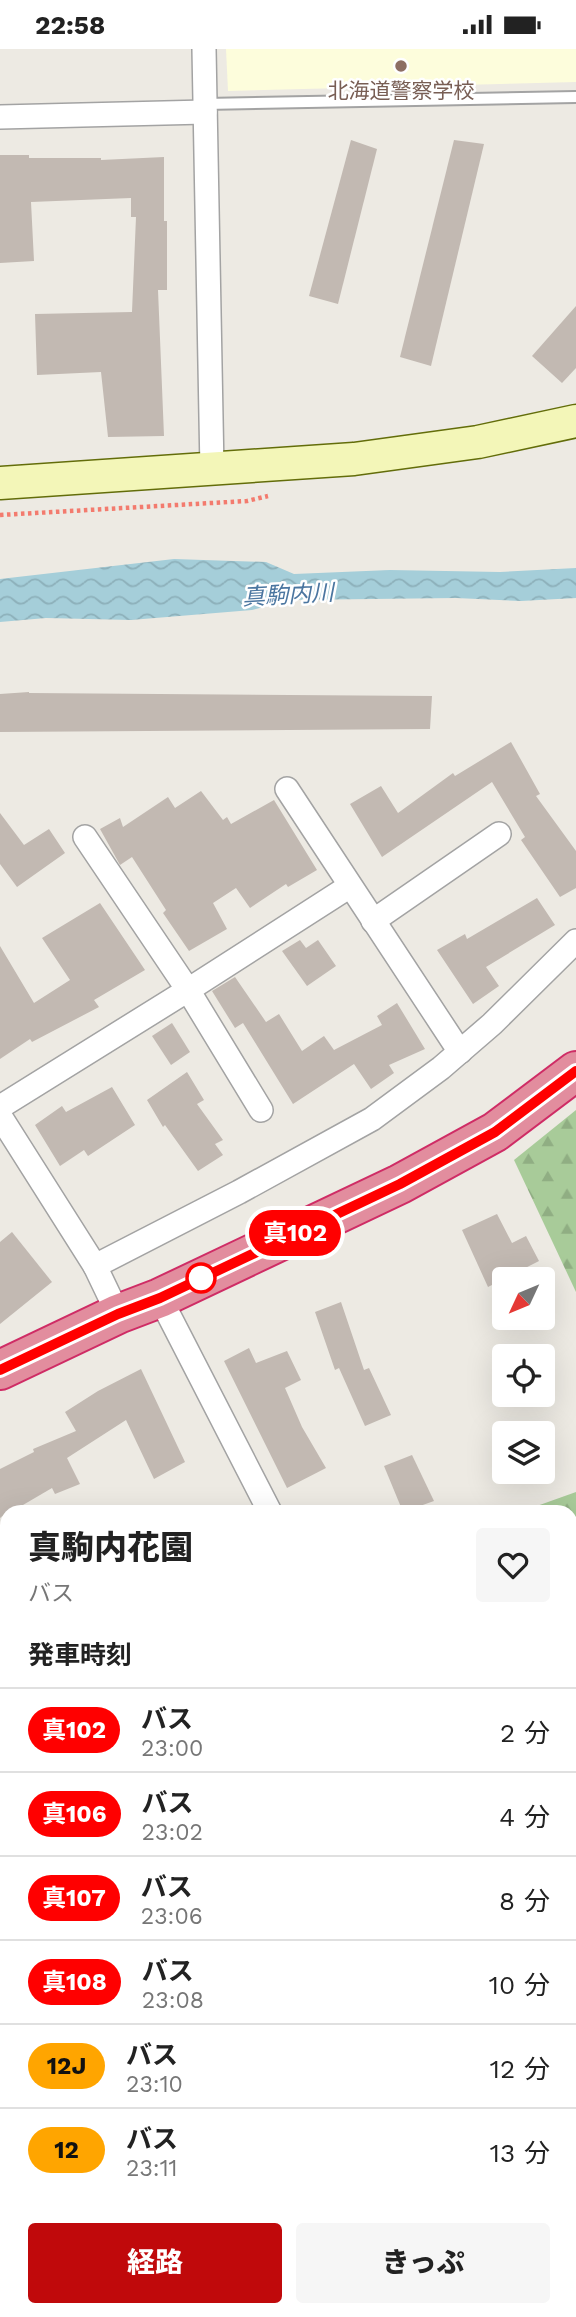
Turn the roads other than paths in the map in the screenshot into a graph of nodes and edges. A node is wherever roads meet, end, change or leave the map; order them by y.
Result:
1 (204, 49) edge
2 (576, 97) edge
3 (205, 108) junction
4 (0, 117) edge
5 (576, 421) edge
6 (212, 470) junction
7 (0, 483) edge
8 (287, 789) dead end
9 (499, 834) dead end
10 (85, 837) dead end
11 (351, 885) junction
12 (373, 921) junction
13 (576, 940) edge
14 (188, 991) junction
15 (460, 1052) junction
16 (576, 1071) edge
17 (0, 1107) edge
18 (261, 1110) dead end
19 (0, 1116) edge
20 (94, 1266) junction
21 (160, 1298) junction
22 (118, 1314) junction
23 (0, 1370) edge
24 (266, 1505) edge

1 - 3 street
2 - 3 lane
3 - 4 street
3 - 6 street
5 - 6 street
6 - 7 street
8 - 11 street
9 - 12 street
10 - 14 street
11 - 12 street
11 - 14 street
12 - 15 street
13 - 15 street
14 - 17 street
14 - 18 street
15 - 20 street
16 - 21 highway
19 - 20 street
20 - 22 street
21 - 22 highway
21 - 24 street
22 - 23 highway

